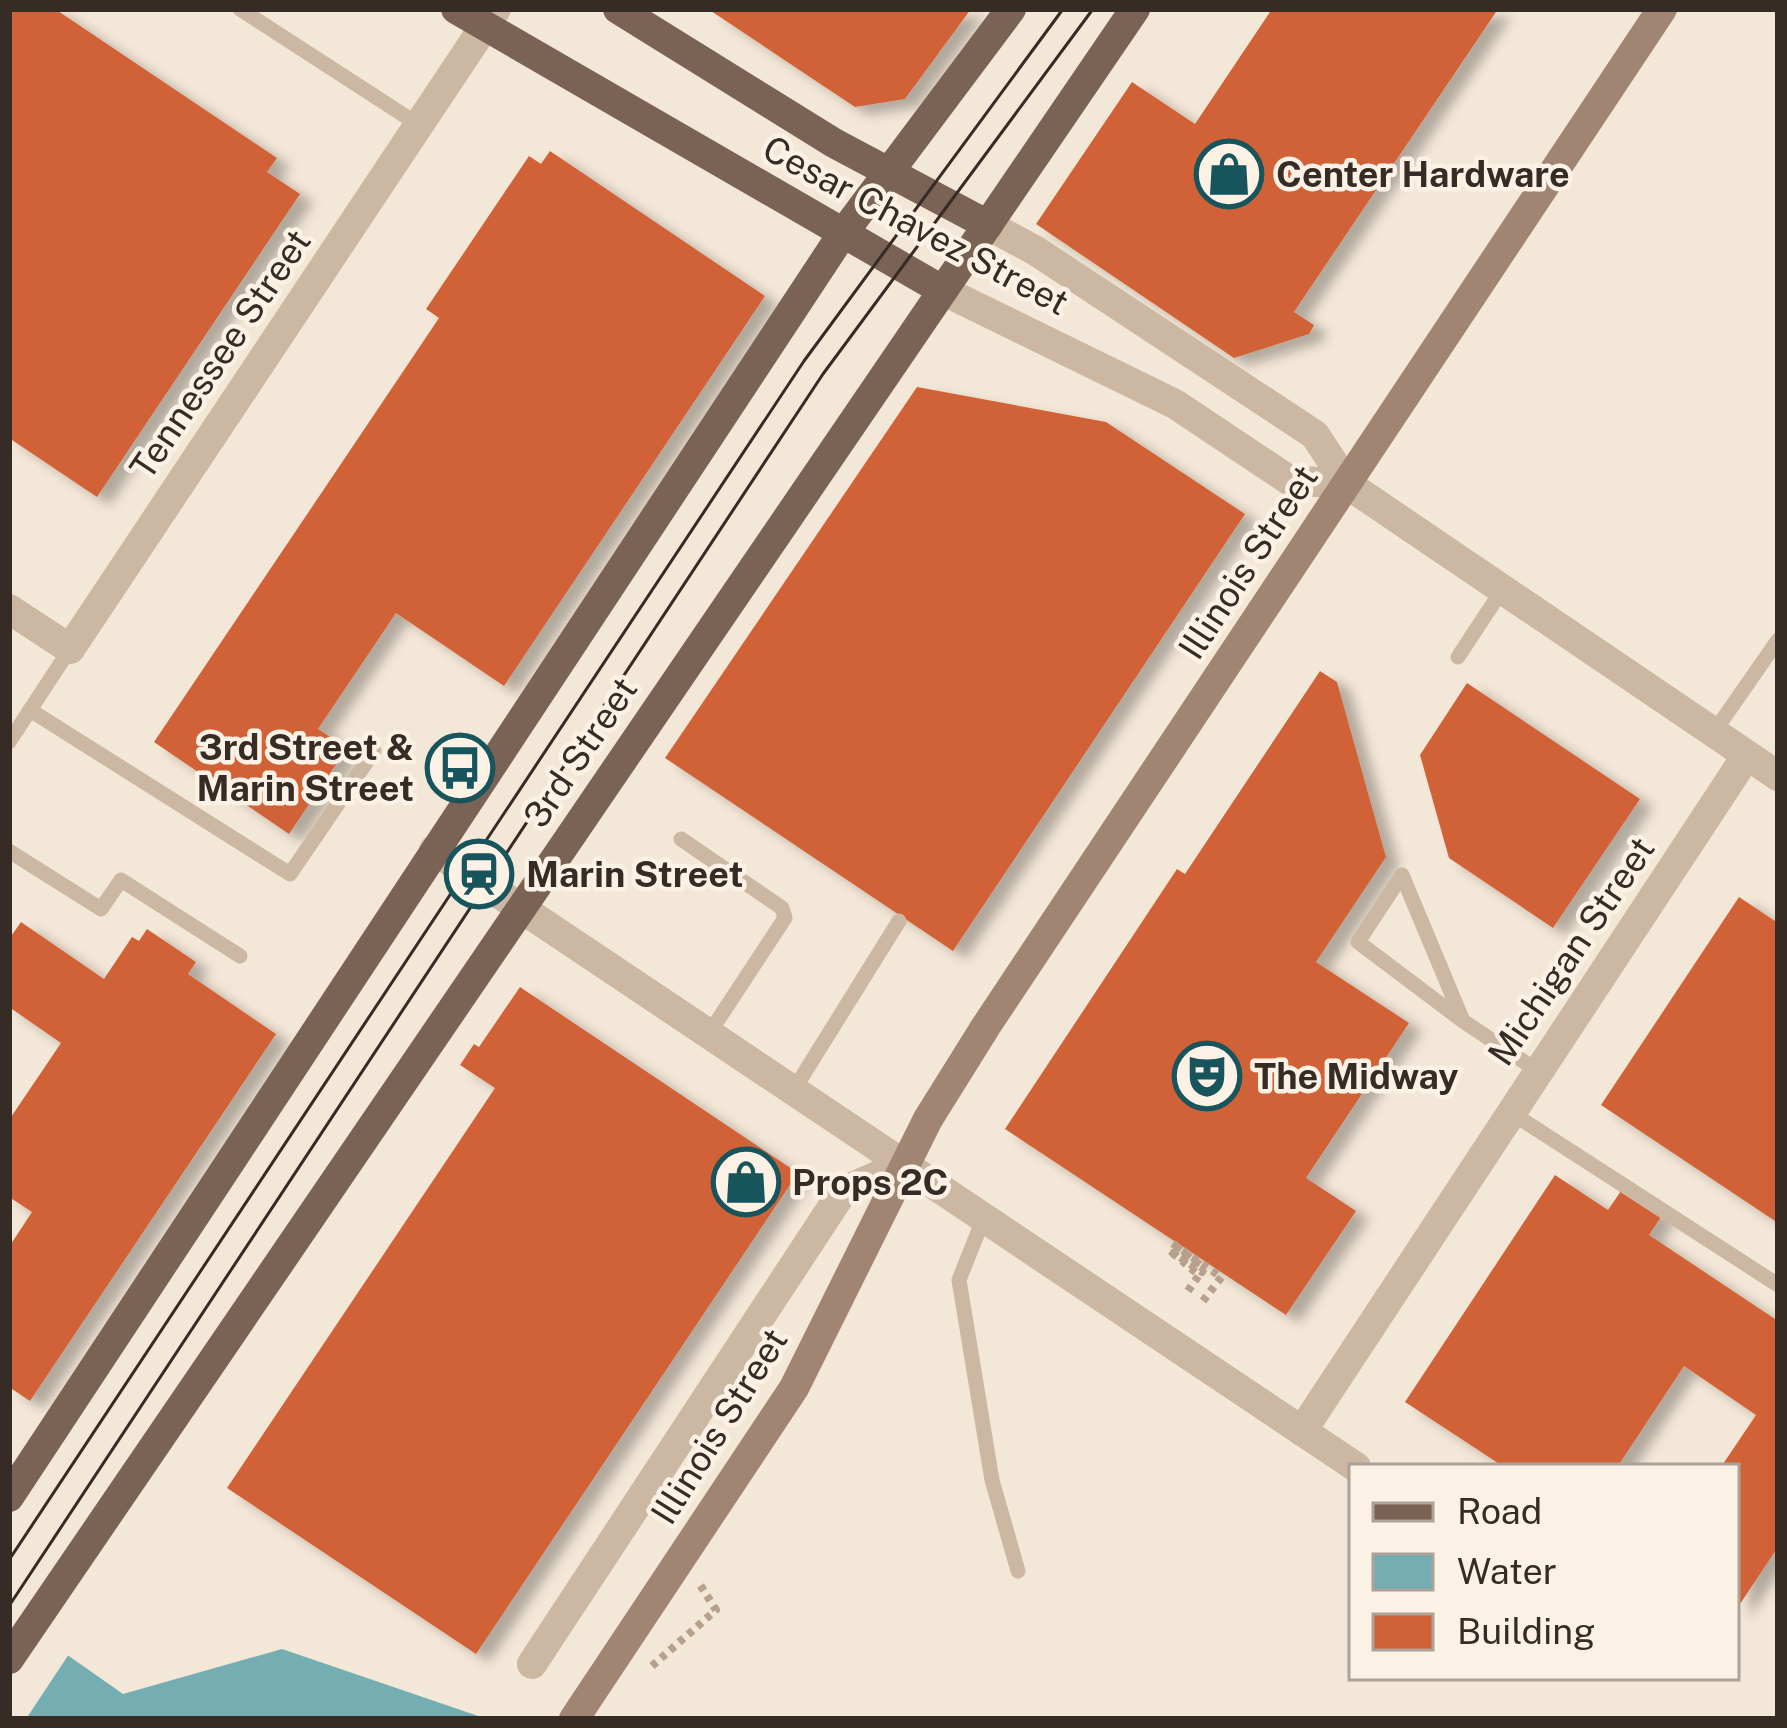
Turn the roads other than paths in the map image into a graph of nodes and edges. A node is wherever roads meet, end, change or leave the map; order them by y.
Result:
1 (240, 9) edge
2 (456, 9) edge
3 (618, 9) edge
4 (1011, 9) edge
5 (1135, 9) edge
6 (1662, 9) edge
7 (490, 19) edge
8 (419, 125) junction
9 (885, 171) junction
10 (988, 225) junction
11 (841, 236) junction
12 (942, 290) junction
13 (1347, 484) junction
14 (1502, 590) junction
15 (9, 609) edge
16 (1778, 640) edge
17 (70, 650) junction
18 (1458, 657) dead end
19 (30, 710) junction
20 (1714, 733) junction
21 (9, 742) edge
22 (374, 751) dead end
23 (1748, 755) junction
24 (1778, 776) edge
25 (681, 838) dead end
26 (434, 850) junction
27 (9, 851) edge
28 (522, 907) junction
29 (899, 921) dead end
30 (240, 956) dead end
31 (1463, 1021) junction
32 (710, 1032) junction
33 (1538, 1071) junction
34 (795, 1088) junction
35 (1510, 1112) junction
36 (907, 1163) junction
37 (985, 1214) junction
38 (1778, 1286) edge
39 (1302, 1430) junction
40 (1351, 1464) edge
41 (9, 1497) edge
42 (1018, 1571) dead end
43 (9, 1659) edge
44 (532, 1664) dead end
45 (574, 1719) edge

1 - 8 lane
2 - 7 main road, Cesar Chavez Street
3 - 9 main road, Cesar Chavez Street
4 - 9 main road, 3rd Street
5 - 10 main road, 3rd Street
6 - 13 street, Illinois Street
7 - 8 street, Tennessee Street
7 - 11 main road, Cesar Chavez Street
8 - 17 street, Tennessee Street
9 - 10 main road, Cesar Chavez Street
9 - 11 main road, 3rd Street
10 - 12 main road, 3rd Street
10 - 13 street, Cesar Chavez Street
11 - 12 main road, Cesar Chavez Street
11 - 26 main road, 3rd Street
12 - 13 street, Cesar Chavez Street
12 - 28 main road, 3rd Street
13 - 14 street, Cesar Chavez Street
13 - 36 street, Illinois Street
14 - 18 lane
14 - 20 street, Cesar Chavez Street
15 - 17 street
16 - 20 lane
17 - 19 lane, Tennessee Street
19 - 21 lane, Tennessee Street
19 - 22 lane
20 - 23 street, Cesar Chavez Street
23 - 24 street, Cesar Chavez Street
23 - 33 street, Michigan Street
25 - 32 lane
26 - 28 street
26 - 41 main road, 3rd Street
27 - 30 lane
28 - 32 street
28 - 43 main road, 3rd Street
29 - 34 lane
31 - 31 lane
31 - 33 lane
32 - 34 street
33 - 35 street, Michigan Street
34 - 36 street
35 - 38 lane
35 - 39 street, Michigan Street
36 - 37 street
36 - 44 street, Illinois Street
36 - 45 street, Illinois Street
37 - 39 street
37 - 42 lane
39 - 40 street

